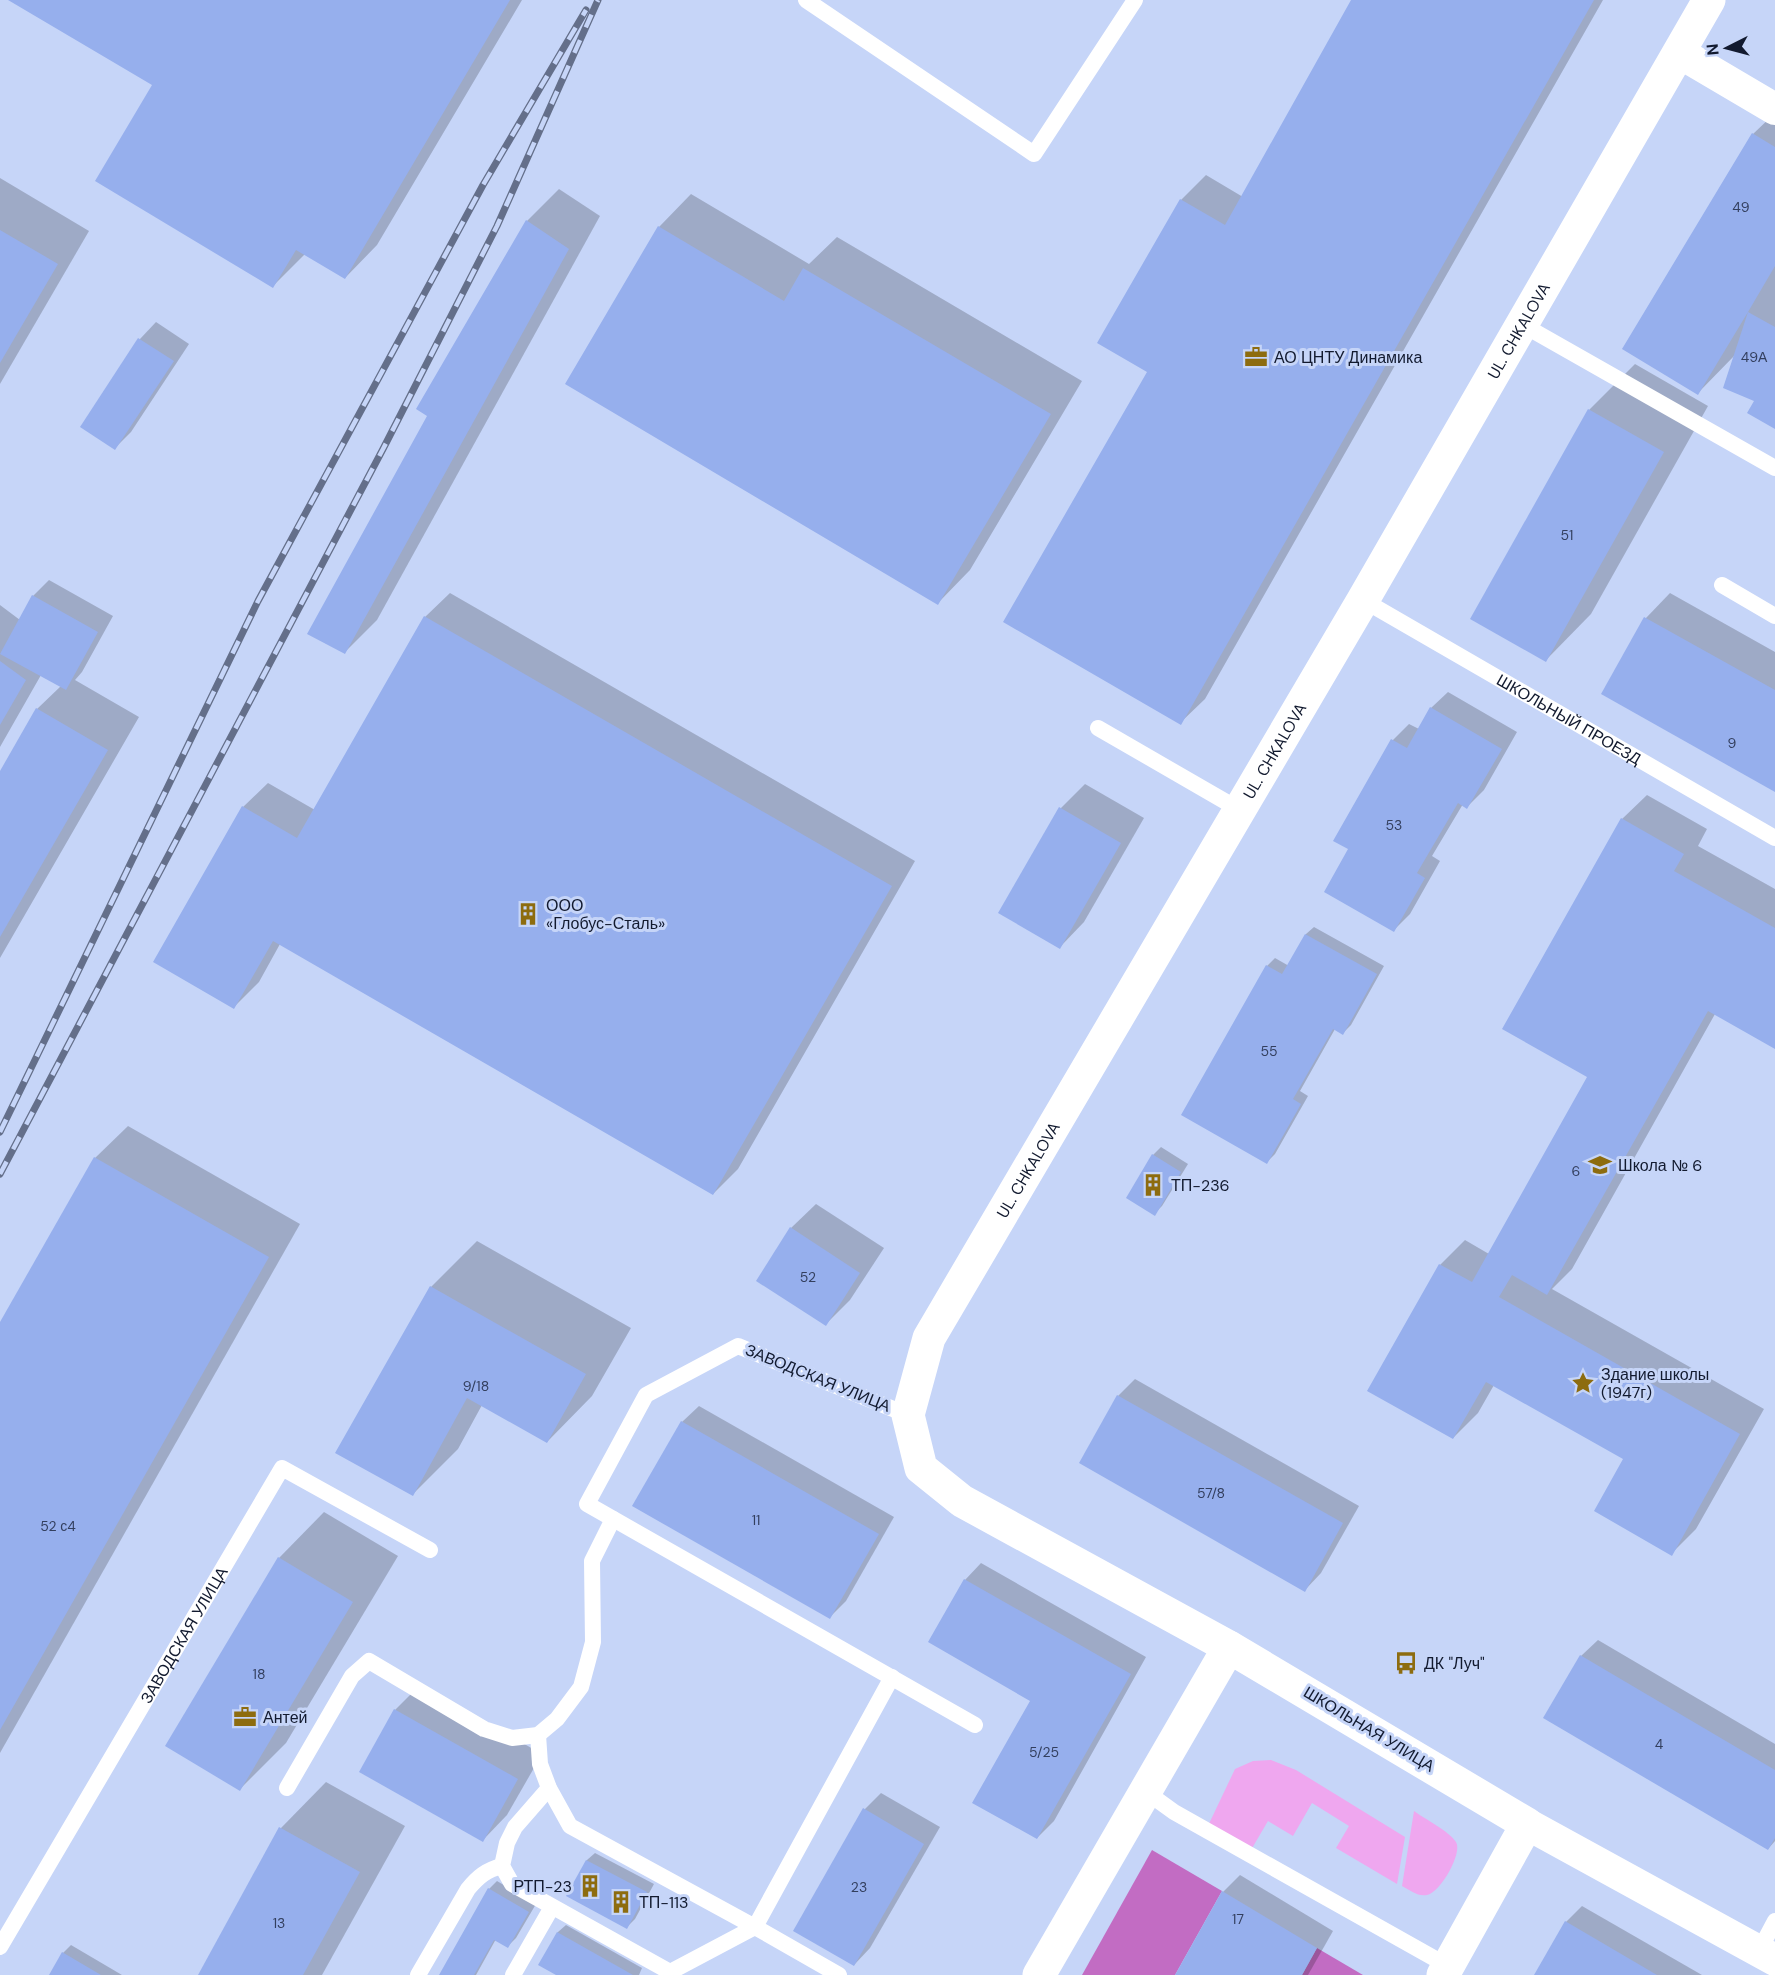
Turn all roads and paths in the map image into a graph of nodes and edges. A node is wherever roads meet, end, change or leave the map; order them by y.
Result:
1 (806, 0) edge
2 (1135, 0) edge
3 (1709, 0) edge
4 (1680, 53) junction
5 (1775, 109) edge
6 (1523, 325) junction
7 (1775, 468) edge
8 (1722, 585) dead end
9 (1363, 600) junction
10 (1775, 616) edge
11 (1098, 728) dead end
12 (1240, 810) junction
13 (1775, 838) edge
14 (908, 1415) junction
15 (962, 1501) joint
16 (613, 1519) junction
17 (430, 1550) dead end
18 (1229, 1647) junction
19 (892, 1677) junction
20 (975, 1725) dead end
21 (537, 1735) junction
22 (287, 1788) dead end
23 (549, 1788) junction
24 (1145, 1791) junction
25 (1527, 1824) junction
26 (502, 1866) junction
27 (552, 1907) junction
28 (1775, 1921) edge
29 (755, 1927) junction
30 (0, 1947) edge
31 (1767, 1955) edge
32 (1446, 1971) edge
33 (829, 1972) edge
34 (669, 1973) edge
35 (418, 1975) edge
36 (513, 1975) edge
37 (1039, 1975) edge

1 - 2 lane
3 - 4 street, UL. CHKALOVA
4 - 5 street
4 - 6 street, UL. CHKALOVA
6 - 7 lane
6 - 9 street, UL. CHKALOVA
8 - 10 lane
9 - 12 street, UL. CHKALOVA
9 - 13 lane, ШКОЛЬНЫЙ ПРОЕЗД
11 - 12 lane
12 - 14 street, UL. CHKALOVA
14 - 15 street, UL. CHKALOVA
14 - 16 lane, ЗАВОДСКАЯ УЛИЦА
15 - 18 street, ШКОЛЬНАЯ УЛИЦА
16 - 19 lane
16 - 21 lane
17 - 30 lane, ЗАВОДСКАЯ УЛИЦА
18 - 24 street
18 - 25 street, ШКОЛЬНАЯ УЛИЦА
19 - 20 lane
19 - 29 lane
21 - 22 lane
21 - 23 lane
23 - 26 lane
23 - 29 lane
24 - 32 lane
24 - 37 street
25 - 31 street, ШКОЛЬНАЯ УЛИЦА
25 - 32 street
26 - 27 lane
26 - 35 lane
27 - 34 lane
27 - 36 lane
28 - 31 lane
29 - 33 lane
29 - 34 lane

